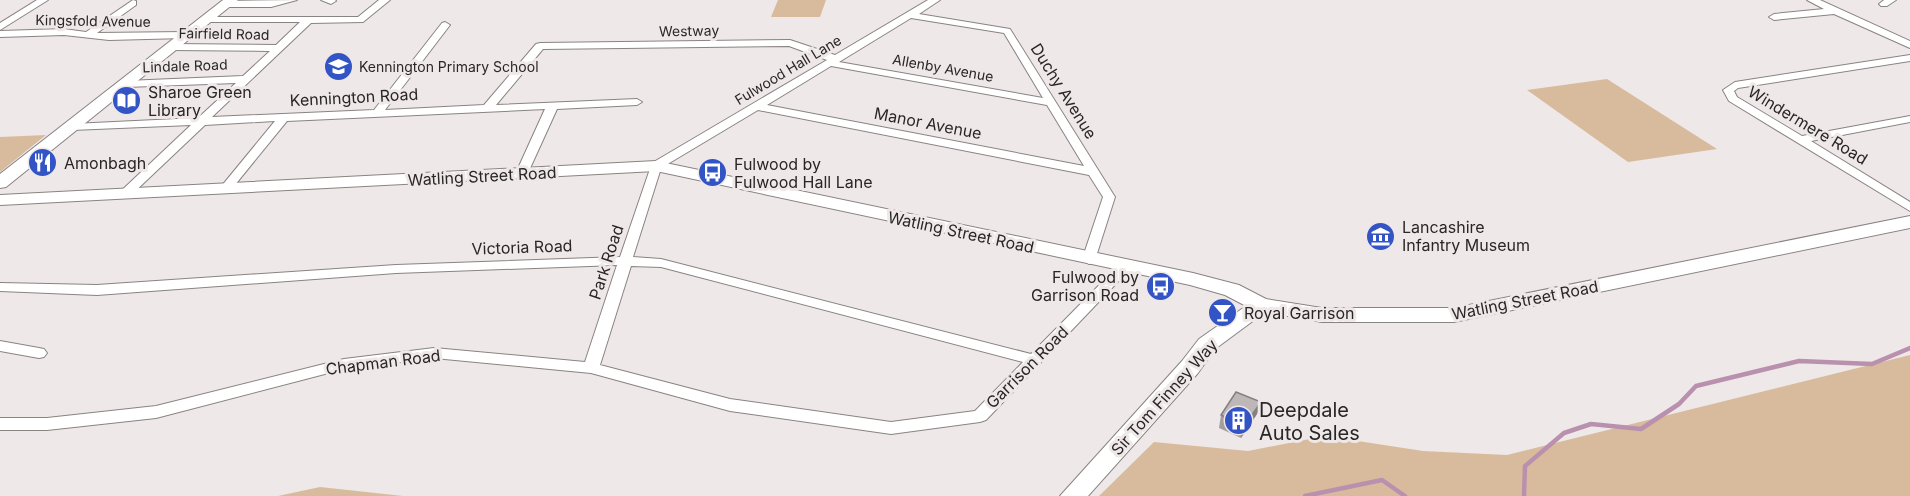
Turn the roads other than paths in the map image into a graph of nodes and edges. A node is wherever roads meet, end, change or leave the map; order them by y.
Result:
1 (43, 0) edge
2 (292, 0) edge
3 (384, 0) edge
4 (935, 0) edge
5 (1812, 0) edge
6 (229, 2) edge
7 (133, 3) dead end
8 (1835, 11) junction
9 (910, 15) junction
10 (1775, 18) dead end
11 (206, 19) junction
12 (308, 20) junction
13 (446, 25) dead end
14 (0, 27) edge
15 (0, 34) edge
16 (89, 34) junction
17 (185, 35) junction
18 (1910, 45) edge
19 (170, 47) junction
20 (278, 48) junction
21 (1910, 58) edge
22 (832, 61) junction
23 (245, 79) junction
24 (126, 84) junction
25 (637, 102) dead end
26 (1052, 103) junction
27 (553, 105) junction
28 (756, 106) junction
29 (488, 108) junction
30 (378, 112) junction
31 (285, 116) junction
32 (1910, 119) edge
33 (198, 121) junction
34 (72, 127) junction
35 (1800, 140) junction
36 (656, 166) junction
37 (1094, 172) junction
38 (522, 175) junction
39 (0, 183) edge
40 (226, 188) junction
41 (125, 194) junction
42 (0, 200) edge
43 (1910, 207) edge
44 (1910, 222) edge
45 (1089, 260) junction
46 (625, 261) junction
47 (1125, 267) junction
48 (0, 287) edge
49 (1261, 305) junction
50 (0, 346) edge
51 (39, 353) dead end
52 (1035, 360) junction
53 (591, 368) junction
54 (730, 405) joint
55 (0, 424) edge
56 (1073, 496) edge

1 - 14 street
2 - 6 street
3 - 12 street
4 - 9 street, Fulwood Hall Lane
5 - 8 street
6 - 11 main road
7 - 16 street
8 - 10 street
8 - 18 street
9 - 22 street, Fulwood Hall Lane
9 - 26 street, Duchy Avenue
11 - 12 street
11 - 17 main road
12 - 20 street
13 - 30 street
15 - 16 street, Kingsfold Avenue
16 - 17 street, Kingsfold Avenue
17 - 19 main road
19 - 20 street, Fairfield Road
19 - 24 main road
20 - 23 street
21 - 35 street, Windermere Road
22 - 26 street, Allenby Avenue
22 - 28 street, Fulwood Hall Lane
22 - 29 street, Westway
23 - 24 street, Lindale Road
23 - 33 street
24 - 34 main road
25 - 27 street, Kennington Road
26 - 37 street, Duchy Avenue
27 - 29 street, Kennington Road
27 - 38 street
28 - 36 street, Fulwood Hall Lane
28 - 37 street, Manor Avenue
29 - 30 street, Kennington Road
30 - 31 street, Kennington Road
31 - 33 street, Kennington Road
31 - 40 street
32 - 35 street
33 - 34 street, Kennington Road
33 - 41 street
34 - 39 main road
35 - 43 street, Windermere Road
36 - 38 main road, Watling Street Road
36 - 45 main road, Watling Street Road
36 - 46 street, Park Road
37 - 45 street, Duchy Avenue
38 - 40 main road, Watling Street Road
40 - 41 main road, Watling Street Road
41 - 42 main road, Watling Street Road
44 - 49 main road, Watling Street Road
45 - 47 main road, Watling Street Road
46 - 48 street, Victoria Road
46 - 52 street, Victoria Road
46 - 53 street, Park Road
47 - 49 main road, Watling Street Road
47 - 52 street, Garrison Road
49 - 56 main road, Sir Tom Finney Way
50 - 51 street
52 - 54 street, Garrison Road
53 - 54 street, Chapman Road
53 - 55 street, Chapman Road

